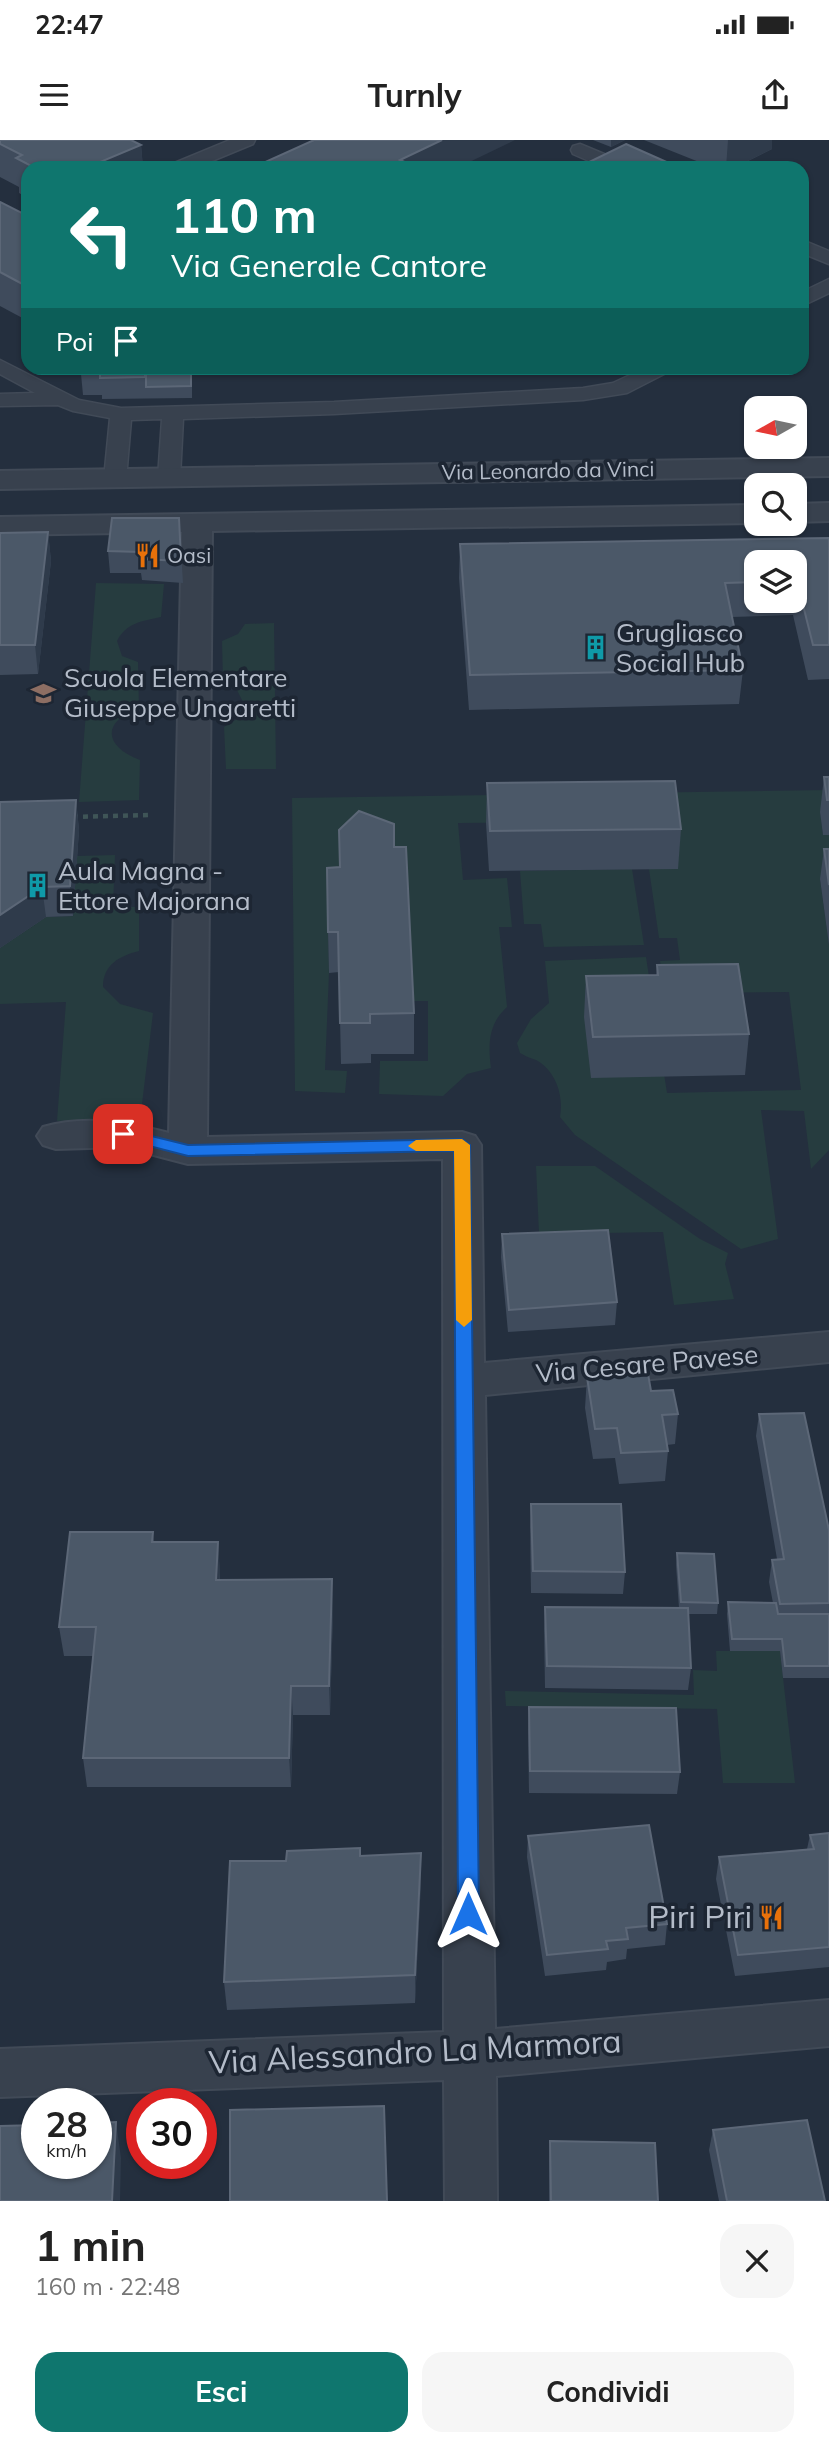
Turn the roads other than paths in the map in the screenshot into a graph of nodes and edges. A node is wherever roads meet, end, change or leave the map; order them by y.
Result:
1 (246, 140) edge
2 (580, 150) dead end
3 (198, 161) edge
4 (605, 161) edge
5 (809, 249) edge
6 (829, 258) edge
7 (829, 285) edge
8 (809, 296) edge
9 (0, 366) edge
10 (646, 375) edge
11 (60, 399) junction
12 (0, 400) edge
13 (173, 413) junction
14 (121, 414) junction
15 (829, 467) edge
16 (267, 476) junction
17 (124, 478) junction
18 (169, 478) junction
19 (0, 480) edge
20 (829, 512) edge
21 (744, 513) edge
22 (807, 513) edge
23 (266, 522) junction
24 (197, 523) junction
25 (126, 524) junction
26 (0, 526) edge
27 (56, 1136) dead end
28 (188, 1151) junction
29 (829, 1347) edge
30 (465, 1381) junction
31 (829, 2023) edge
32 (470, 2055) junction
33 (0, 2073) edge
34 (470, 2181) edge

1 - 3 lane
2 - 4 lane
5 - 6 lane
7 - 8 lane
9 - 11 lane
10 - 13 lane
11 - 12 lane
11 - 14 lane
13 - 14 lane
13 - 18 lane
14 - 17 lane
15 - 16 street, Via Leonardo da Vinci
16 - 18 street, Via Leonardo da Vinci
16 - 23 street
17 - 18 street, Via Leonardo da Vinci
17 - 19 street, Via Leonardo da Vinci
17 - 25 street
20 - 22 street
21 - 23 street, Via Leonardo da Vinci
23 - 24 street, Via Leonardo da Vinci
24 - 25 street, Via Leonardo da Vinci
24 - 28 street
25 - 26 street, Via Leonardo da Vinci
27 - 28 street
28 - 30 street
29 - 30 street, Via Cesare Pavese
30 - 32 street
31 - 32 street, Via Alessandro La Marmora
32 - 33 street, Via Alessandro La Marmora
32 - 34 street

